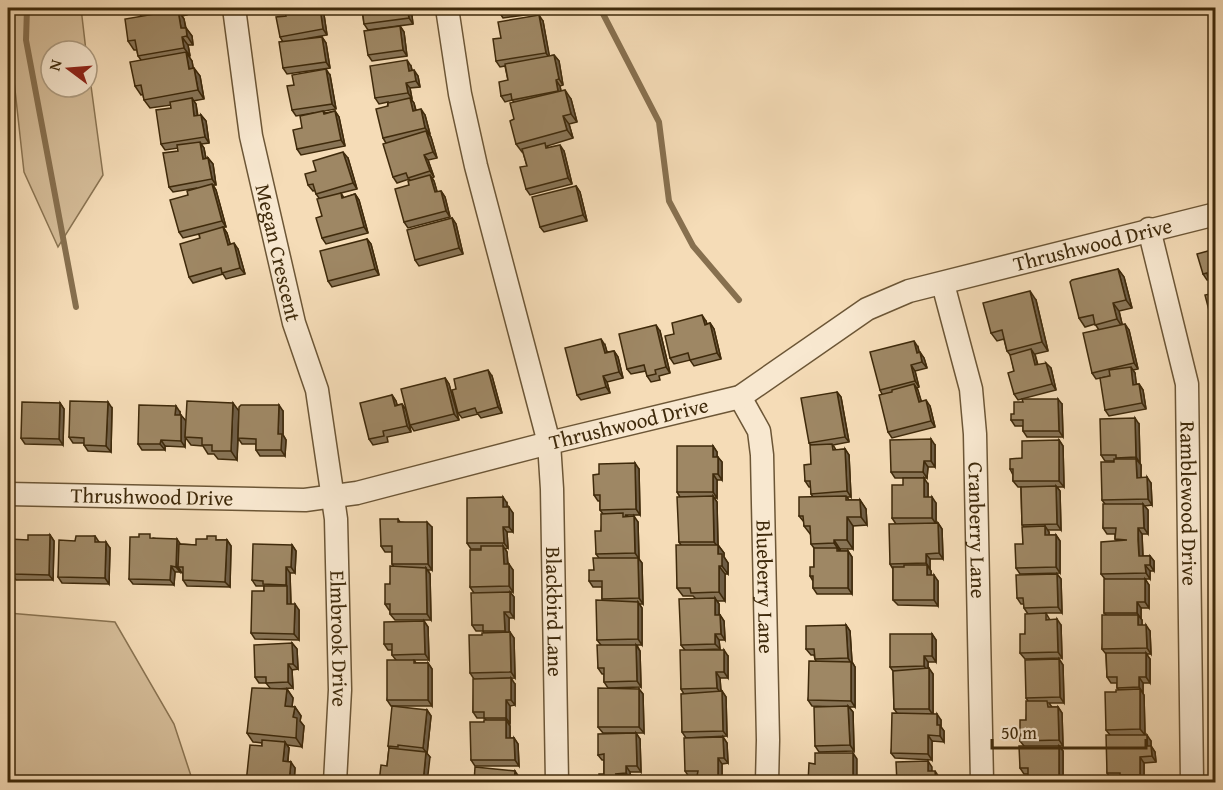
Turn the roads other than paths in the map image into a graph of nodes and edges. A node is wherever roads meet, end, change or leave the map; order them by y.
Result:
1 (234, 8) edge
2 (447, 8) edge
3 (1215, 213) edge
4 (1149, 229) junction
5 (943, 284) junction
6 (740, 397) junction
7 (549, 443) junction
8 (8, 494) edge
9 (333, 496) junction
10 (335, 783) edge
11 (557, 783) edge
12 (767, 783) edge
13 (982, 783) edge
14 (1192, 783) edge

1 - 9 street, Megan Crescent
2 - 7 street
3 - 4 street, Thrushwood Drive
4 - 5 street, Thrushwood Drive
4 - 14 street, Ramblewood Drive
5 - 6 street, Thrushwood Drive
5 - 13 street, Cranberry Lane
6 - 7 street, Thrushwood Drive
6 - 12 street, Blueberry Lane
7 - 9 street, Thrushwood Drive
7 - 11 street, Blackbird Lane
8 - 9 street, Thrushwood Drive
9 - 10 street, Elmbrook Drive

